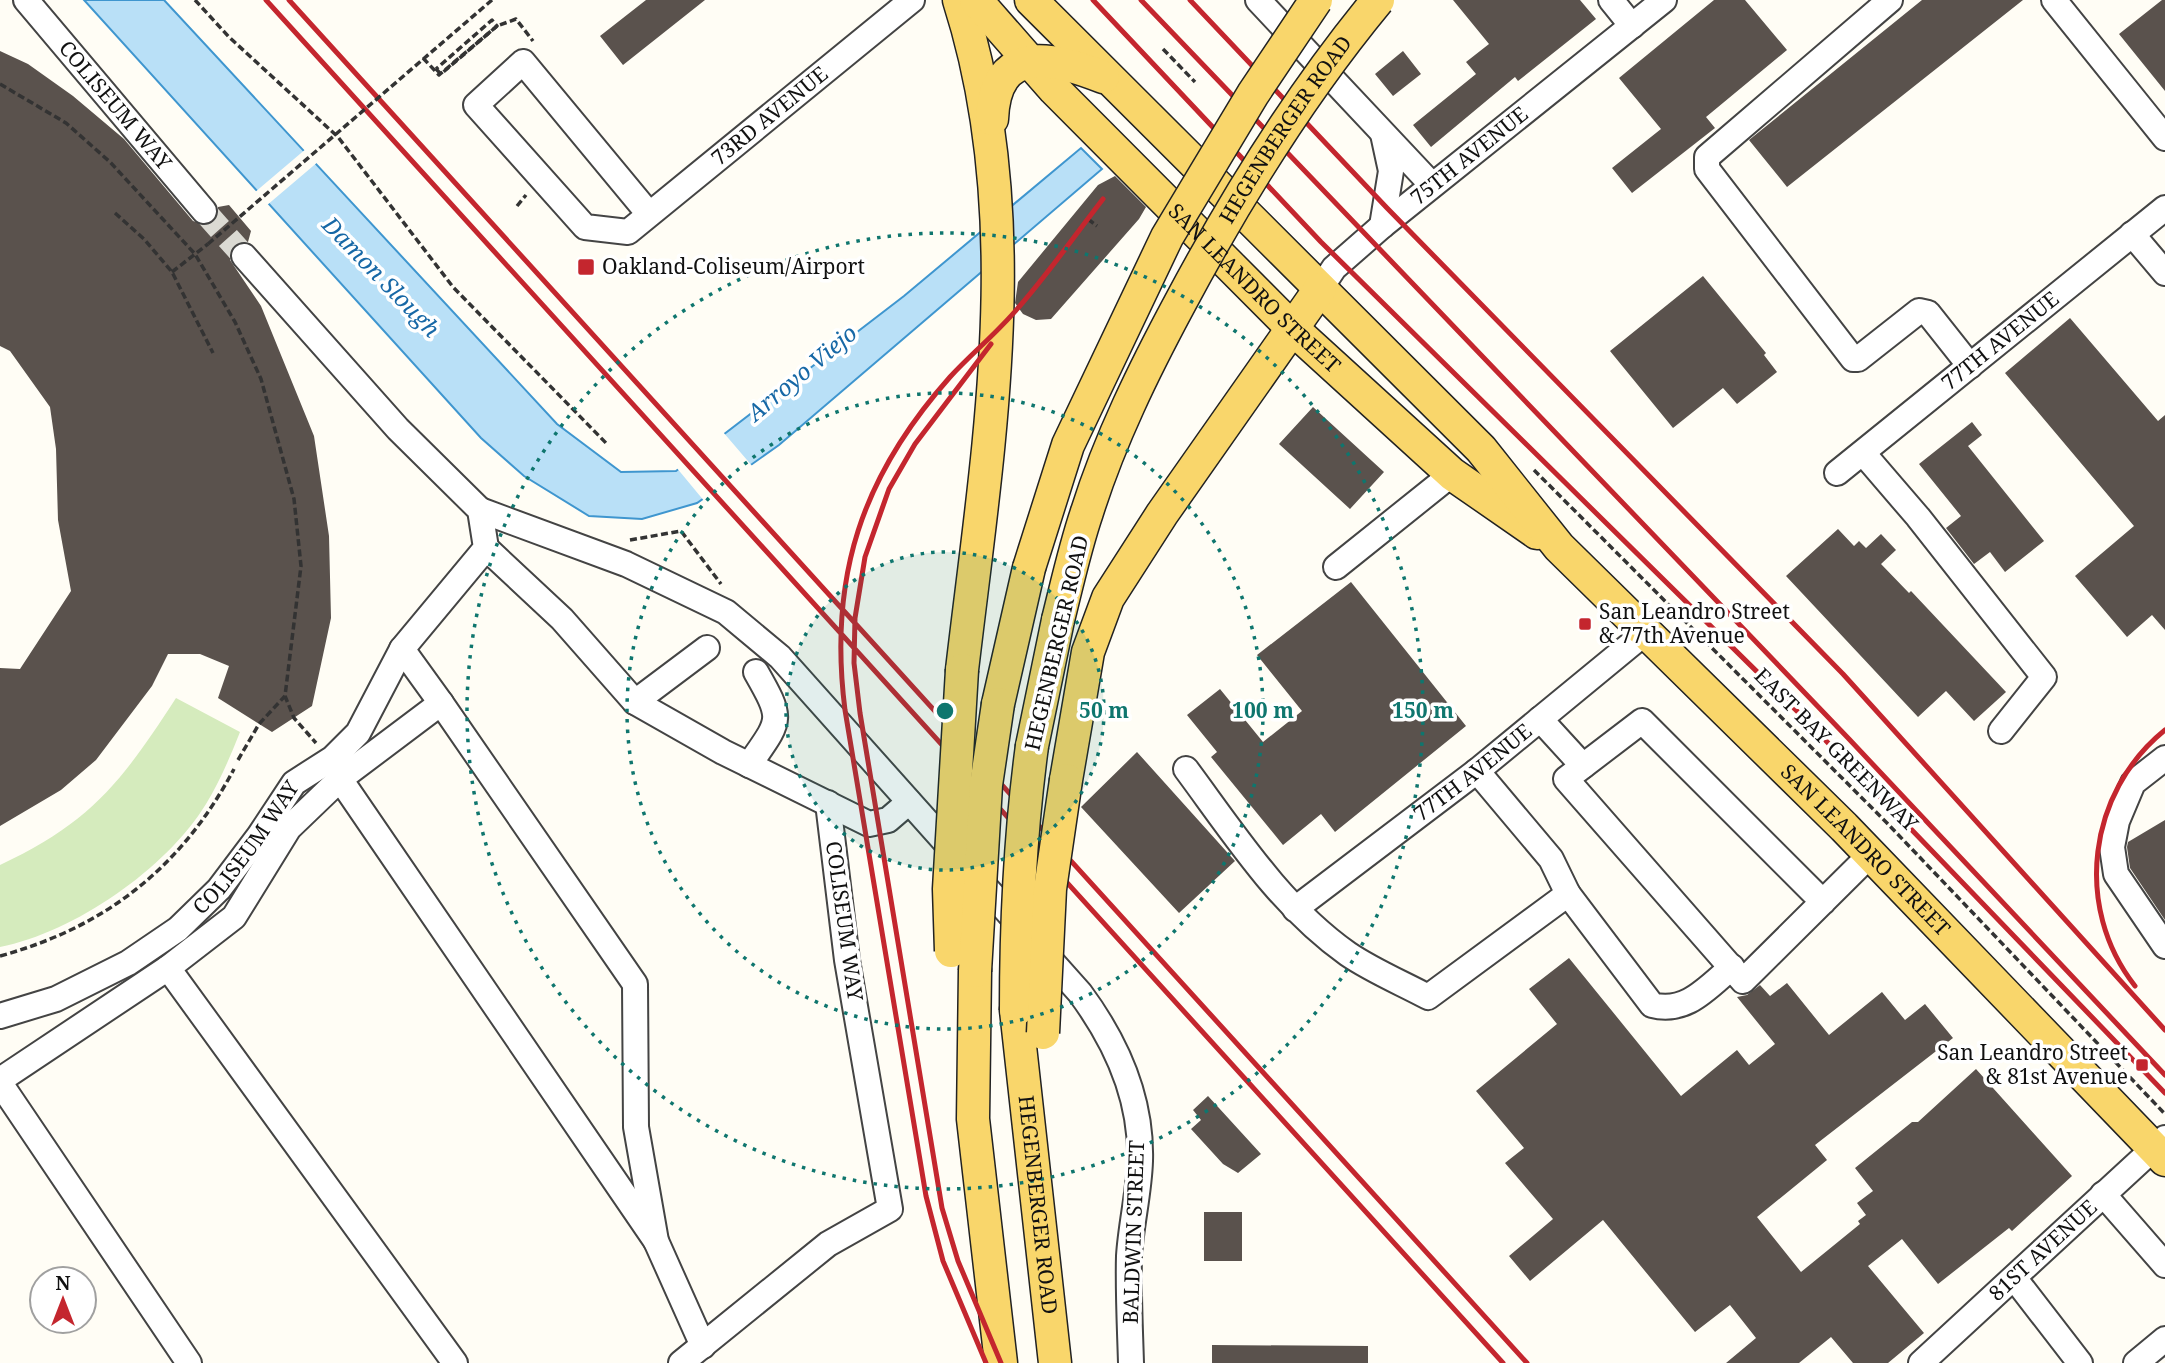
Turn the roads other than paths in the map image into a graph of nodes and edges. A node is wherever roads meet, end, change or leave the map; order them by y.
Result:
1 (26, 0) edge
2 (912, 0) edge
3 (959, 0) edge
4 (976, 0) edge
5 (1031, 0) edge
6 (1258, 0) edge
7 (1317, 0) edge
8 (1378, 0) edge
9 (1611, 0) edge
10 (1664, 0) edge
11 (1890, 0) edge
12 (2054, 0) edge
13 (1632, 26) junction
14 (1029, 61) junction
15 (1112, 80) junction
16 (1382, 132) junction
17 (2165, 138) edge
18 (992, 141) junction
19 (1432, 185) junction
20 (2165, 208) edge
21 (204, 211) tunnel mouth
22 (649, 214) junction
23 (1382, 226) junction
24 (2132, 234) junction
25 (244, 257) tunnel mouth
26 (2165, 273) edge
27 (1320, 289) junction
28 (1294, 330) junction
29 (1970, 366) junction
30 (1863, 453) junction
31 (1836, 473) dead end
32 (1452, 474) junction
33 (480, 510) junction
34 (1559, 547) junction
35 (486, 548) junction
36 (1336, 567) dead end
37 (1646, 632) junction
38 (707, 648) dead end
39 (402, 649) junction
40 (755, 672) dead end
41 (635, 702) junction
42 (441, 704) junction
43 (1540, 719) junction
44 (2001, 731) dead end
45 (2165, 758) edge
46 (749, 765) junction
47 (1583, 766) junction
48 (337, 769) junction
49 (1186, 769) dead end
50 (1477, 771) junction
51 (909, 802) junction
52 (828, 803) junction
53 (1871, 854) junction
54 (1568, 894) junction
55 (1823, 902) junction
56 (1295, 909) junction
57 (2165, 946) edge
58 (963, 961) junction
59 (1732, 967) junction
60 (168, 968) junction
61 (0, 1016) edge
62 (0, 1081) edge
63 (2161, 1148) edge
64 (1034, 1171) junction
65 (2103, 1194) junction
66 (656, 1241) junction
67 (2165, 1265) edge
68 (2015, 1279) junction
69 (2165, 1339) edge
70 (703, 1346) junction
71 (189, 1363) edge
72 (455, 1363) edge
73 (681, 1363) edge
74 (1001, 1363) edge
75 (1055, 1363) edge
76 (1130, 1363) edge
77 (1921, 1363) edge
78 (2080, 1363) edge
79 (2136, 1363) edge

1 - 21 street, COLISEUM WAY
2 - 22 street, 73RD AVENUE
3 - 18 main road
4 - 14 main road, SAN LEANDRO STREET
5 - 15 main road, SAN LEANDRO STREET
6 - 16 street
7 - 58 main road, HEGENBERGER ROAD, bridge
8 - 64 main road, HEGENBERGER ROAD, bridge
9 - 13 street
10 - 13 street, 75TH AVENUE
11 - 29 street
12 - 17 street
13 - 19 street, 75TH AVENUE
14 - 15 main road
14 - 18 main road
14 - 28 main road, SAN LEANDRO STREET
15 - 27 main road, SAN LEANDRO STREET
16 - 19 street
16 - 23 street
18 - 58 main road, bridge
19 - 23 street, 75TH AVENUE
20 - 24 street, 77TH AVENUE
22 - 22 street, 73RD AVENUE
23 - 27 street, 75TH AVENUE
24 - 26 street
24 - 29 street, 77TH AVENUE
25 - 33 street
27 - 28 main road, 75TH AVENUE
27 - 34 main road, SAN LEANDRO STREET
28 - 32 main road, SAN LEANDRO STREET
28 - 64 main road, 75TH AVENUE, bridge
29 - 30 street, 77TH AVENUE
30 - 31 street, 77TH AVENUE
30 - 44 street
32 - 34 main road, SAN LEANDRO STREET
32 - 36 street
33 - 35 street
33 - 51 street, BALDWIN STREET
34 - 37 main road, SAN LEANDRO STREET
35 - 39 street, COLISEUM WAY
35 - 41 street
37 - 43 street, 77TH AVENUE
37 - 53 main road, SAN LEANDRO STREET
38 - 41 street
39 - 42 street
39 - 48 street, COLISEUM WAY
40 - 46 street
41 - 46 street
42 - 48 street
42 - 66 street
43 - 47 street
43 - 50 street, 77TH AVENUE
45 - 57 street
46 - 52 street
47 - 55 street
47 - 59 street
48 - 60 street
48 - 61 street, COLISEUM WAY
48 - 66 street
49 - 56 street
50 - 54 street
50 - 56 street, 77TH AVENUE
51 - 52 street
51 - 76 street, BALDWIN STREET
52 - 70 street, COLISEUM WAY
53 - 55 street
53 - 63 main road, SAN LEANDRO STREET
54 - 56 street
54 - 59 street
55 - 59 street
58 - 74 main road
60 - 62 street
60 - 72 street
62 - 71 street
63 - 65 street, 81ST AVENUE
64 - 75 main road, HEGENBERGER ROAD
65 - 67 street
65 - 68 street, 81ST AVENUE
66 - 70 street
68 - 77 street, 81ST AVENUE
68 - 78 street
69 - 79 street
70 - 73 street, COLISEUM WAY

